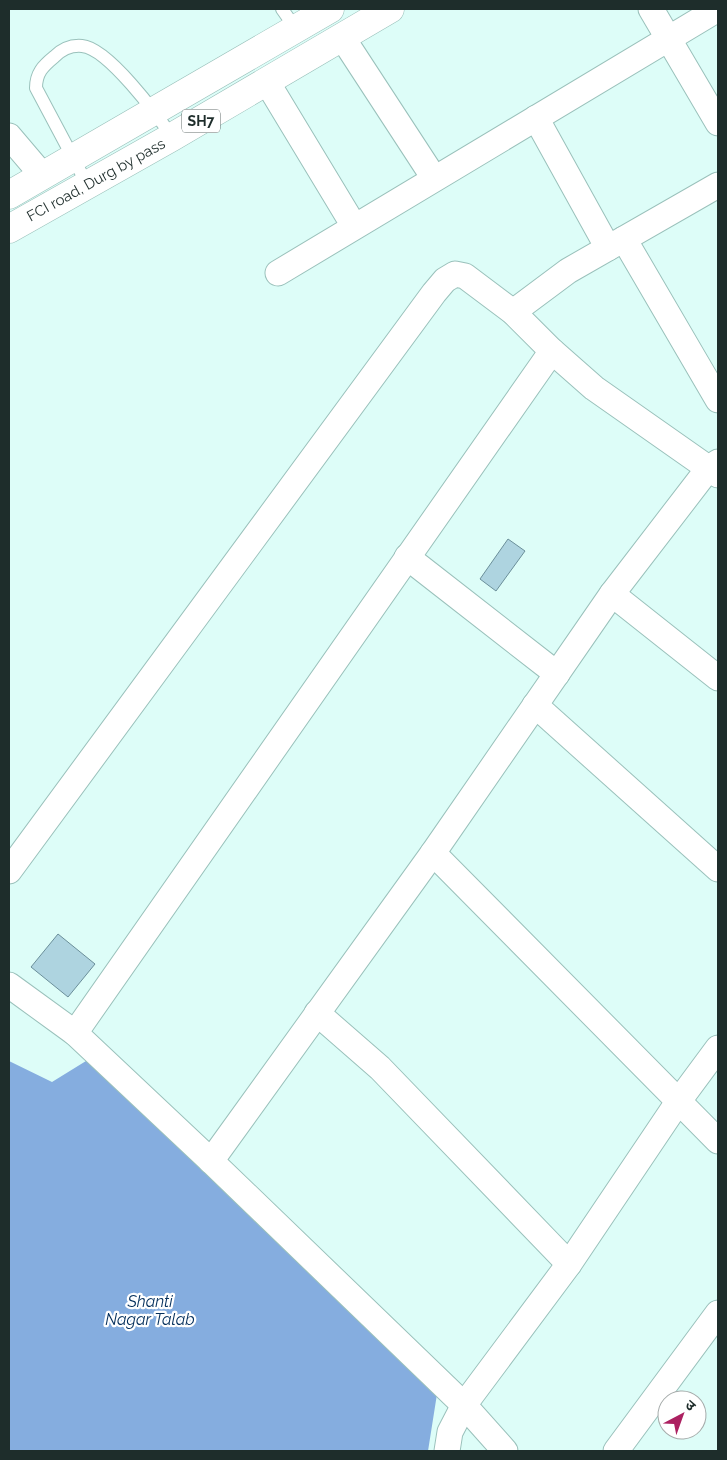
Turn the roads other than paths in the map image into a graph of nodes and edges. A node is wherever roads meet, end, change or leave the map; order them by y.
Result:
1 (330, 9) edge
2 (652, 9) edge
3 (718, 9) edge
4 (375, 12) edge
5 (289, 19) edge
6 (342, 37) junction
7 (669, 39) junction
8 (267, 82) junction
9 (155, 112) junction
10 (536, 118) junction
11 (718, 123) edge
12 (9, 136) edge
13 (172, 137) junction
14 (73, 158) junction
15 (43, 176) junction
16 (434, 178) junction
17 (87, 184) junction
18 (718, 185) edge
19 (9, 196) edge
20 (354, 226) junction
21 (9, 229) edge
22 (616, 244) junction
23 (278, 273) dead end
24 (513, 312) junction
25 (552, 351) junction
26 (718, 400) edge
27 (715, 469) edge
28 (407, 557) junction
29 (612, 594) junction
30 (557, 674) junction
31 (718, 678) edge
32 (535, 705) junction
33 (433, 853) junction
34 (718, 869) edge
35 (9, 871) edge
36 (9, 985) edge
37 (317, 1014) junction
38 (75, 1033) junction
39 (718, 1048) edge
40 (678, 1102) junction
41 (718, 1141) edge
42 (211, 1161) junction
43 (569, 1264) junction
44 (718, 1313) edge
45 (464, 1405) junction
46 (447, 1451) edge
47 (505, 1451) edge
48 (616, 1451) edge

1 - 5 main road, FCI road, Durg by pass / SH7
2 - 7 street
3 - 7 street
4 - 6 main road, FCI road, Durg by pass / SH7
5 - 9 main road, FCI road, Durg by pass / SH7
6 - 8 main road, FCI road, Durg by pass / SH7
6 - 16 street
7 - 10 street
7 - 11 street
8 - 13 main road, FCI road, Durg by pass / SH7
8 - 20 street
9 - 13 lane
9 - 14 main road, FCI road, Durg by pass / SH7
9 - 14 lane
10 - 16 street
10 - 22 street
12 - 15 street
13 - 17 main road, FCI road, Durg by pass / SH7
14 - 15 main road, FCI road, Durg by pass / SH7
14 - 17 lane
15 - 19 main road, FCI road, Durg by pass / SH7
16 - 20 street
17 - 21 main road, FCI road, Durg by pass / SH7
18 - 22 street
20 - 23 street
22 - 24 street
22 - 26 street
24 - 25 street
24 - 35 street
25 - 27 street
25 - 28 street
27 - 29 street
28 - 30 street
28 - 38 street
29 - 30 street
29 - 31 street
30 - 32 street
32 - 33 street
32 - 34 street
33 - 37 street
33 - 40 street
36 - 38 street
37 - 42 street
37 - 43 street
38 - 42 street
39 - 40 street
40 - 41 street
40 - 43 street
42 - 45 street
43 - 45 street
44 - 48 street
45 - 46 street
45 - 47 street

